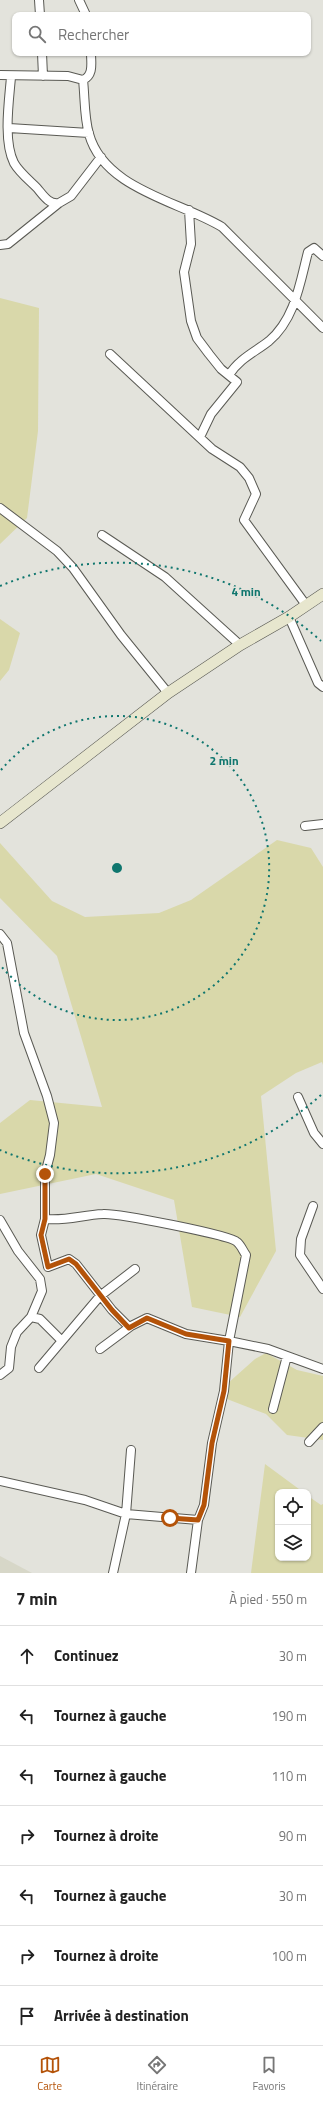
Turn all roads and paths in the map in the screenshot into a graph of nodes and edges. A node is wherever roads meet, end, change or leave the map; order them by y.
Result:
1 (39, 0) edge
2 (78, 0) edge
3 (40, 12) edge
4 (84, 12) edge
5 (42, 56) edge
6 (91, 56) edge
7 (0, 75) edge
8 (43, 76) junction
9 (11, 77) junction
10 (83, 80) junction
11 (9, 128) junction
12 (89, 133) junction
13 (101, 157) junction
14 (59, 203) junction
15 (189, 210) junction
16 (0, 245) edge
17 (323, 256) edge
18 (296, 301) junction
19 (323, 328) edge
20 (110, 354) dead end
21 (229, 375) junction
22 (200, 437) junction
23 (0, 508) edge
24 (102, 535) dead end
25 (323, 594) edge
26 (306, 605) junction
27 (289, 617) junction
28 (240, 645) junction
29 (323, 687) edge
30 (168, 693) junction
31 (0, 823) edge
32 (323, 824) edge
33 (305, 826) dead end
34 (0, 934) edge
35 (298, 1097) dead end
36 (323, 1144) edge
37 (313, 1206) dead end
38 (45, 1219) junction
39 (0, 1220) edge
40 (135, 1269) dead end
41 (323, 1289) edge
42 (100, 1296) junction
43 (31, 1317) junction
44 (129, 1328) junction
45 (62, 1340) junction
46 (229, 1341) junction
47 (100, 1349) dead end
48 (287, 1356) junction
49 (39, 1368) dead end
50 (323, 1369) edge
51 (0, 1375) edge
52 (273, 1409) dead end
53 (323, 1426) edge
54 (309, 1442) dead end
55 (130, 1450) dead end
56 (0, 1482) edge
57 (126, 1514) junction
58 (198, 1520) junction
59 (113, 1573) edge
60 (191, 1573) edge

1 - 3 street
2 - 4 street
5 - 8 street
6 - 10 street
7 - 9 street
8 - 9 street
8 - 10 street
9 - 11 street
10 - 12 street
11 - 12 street
11 - 14 street
12 - 13 street
13 - 14 street
13 - 15 street
14 - 16 street
15 - 18 street
15 - 21 street
17 - 18 street
18 - 19 street
18 - 21 street
20 - 22 street
21 - 22 street
22 - 26 street
23 - 30 street
24 - 28 street
25 - 26 main road
26 - 27 main road
27 - 28 main road
27 - 29 street
28 - 30 main road
30 - 31 main road
32 - 33 street
34 - 38 street
35 - 36 street
37 - 41 street
38 - 42 street
38 - 46 street
39 - 43 street
40 - 42 street
42 - 44 street
42 - 45 street
43 - 45 street
43 - 51 street
44 - 46 street
44 - 47 street
45 - 49 street
46 - 48 street
46 - 58 street
48 - 50 street
48 - 52 street
53 - 54 street
55 - 57 street
56 - 57 street
57 - 58 street
57 - 59 street
58 - 60 street

